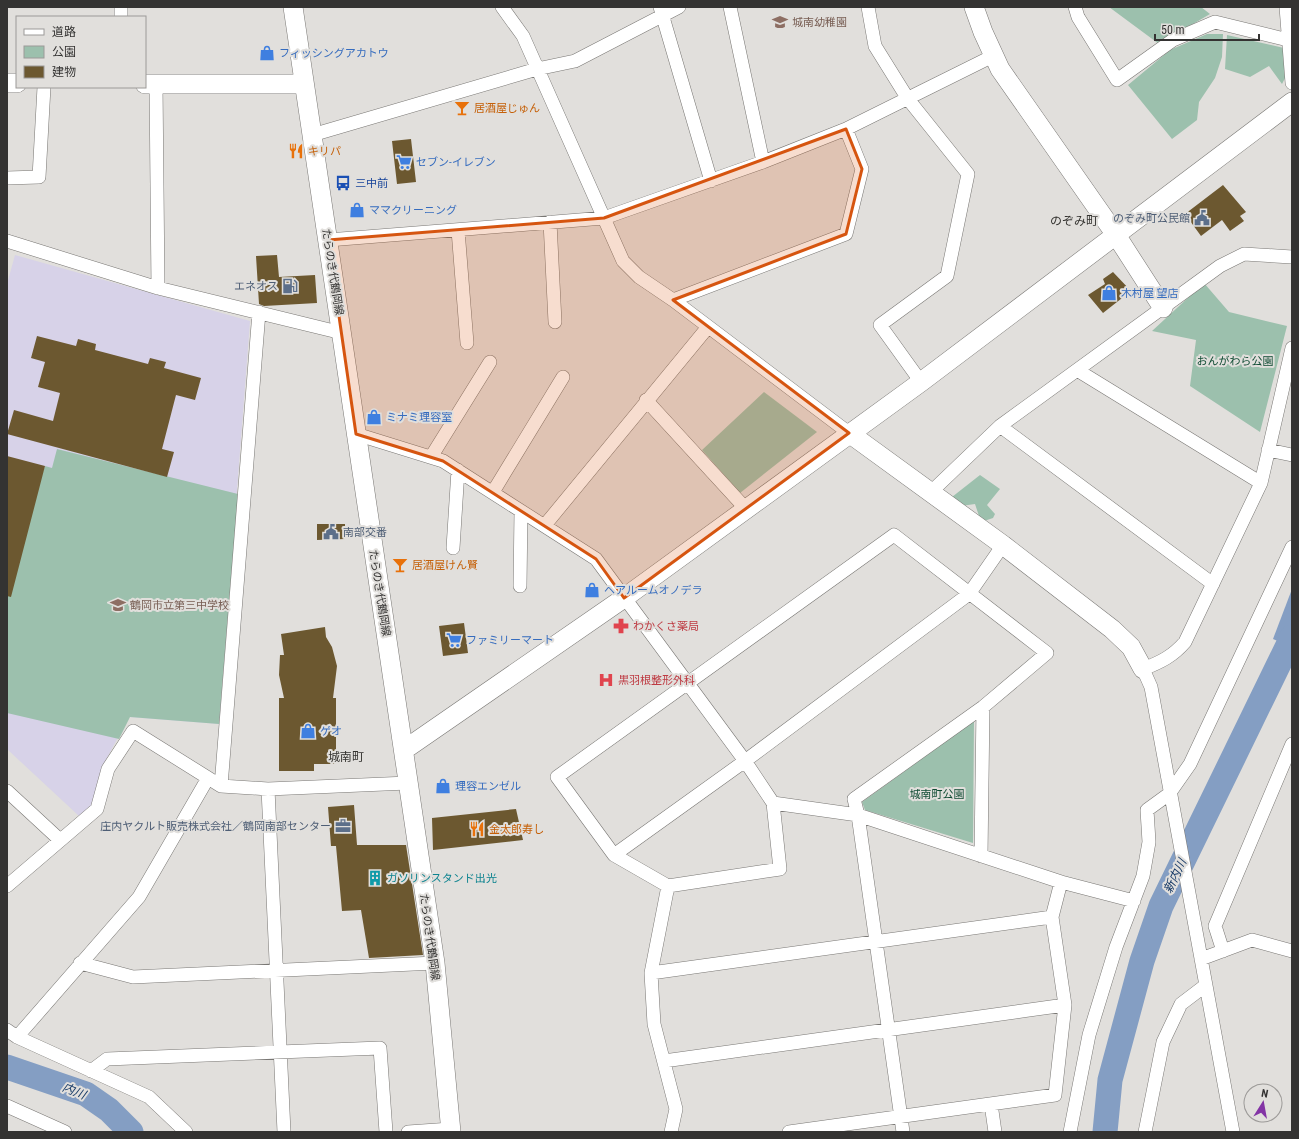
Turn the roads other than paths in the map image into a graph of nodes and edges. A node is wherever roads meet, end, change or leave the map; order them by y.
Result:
1 (293, 7) edge
2 (502, 7) edge
3 (679, 7) edge
4 (730, 7) edge
5 (868, 7) edge
6 (974, 7) edge
7 (1075, 7) edge
8 (1286, 7) edge
9 (661, 11) edge
10 (1288, 40) junction
11 (993, 56) junction
12 (537, 69) junction
13 (1292, 83) edge
14 (151, 84) edge
15 (304, 84) junction
16 (44, 88) edge
17 (908, 99) junction
18 (1292, 102) edge
19 (846, 129) junction
20 (312, 134) junction
21 (763, 162) junction
22 (7, 178) edge
23 (711, 181) junction
24 (604, 218) junction
25 (550, 222) junction
26 (458, 230) junction
27 (1116, 235) junction
28 (328, 240) junction
29 (7, 241) edge
30 (1292, 257) edge
31 (158, 288) junction
32 (673, 300) junction
33 (1163, 308) junction
34 (259, 312) junction
35 (555, 322) dead end
36 (708, 326) junction
37 (342, 333) junction
38 (467, 342) dead end
39 (1292, 348) edge
40 (490, 362) dead end
41 (1077, 370) junction
42 (563, 377) dead end
43 (921, 382) junction
44 (646, 400) junction
45 (1000, 426) junction
46 (849, 433) junction
47 (356, 434) junction
48 (1268, 450) junction
49 (1292, 455) edge
50 (431, 457) junction
51 (458, 470) junction
52 (1261, 483) junction
53 (492, 492) junction
54 (931, 492) junction
55 (746, 509) junction
56 (521, 511) junction
57 (545, 525) junction
58 (1003, 546) junction
59 (1292, 547) edge
60 (453, 548) dead end
61 (1212, 584) junction
62 (520, 586) dead end
63 (969, 594) junction
64 (624, 598) junction
65 (1143, 669) junction
66 (687, 684) junction
67 (983, 707) junction
68 (1292, 744) edge
69 (404, 750) junction
70 (744, 761) junction
71 (208, 778) junction
72 (408, 783) junction
73 (222, 786) junction
74 (268, 789) junction
75 (7, 790) edge
76 (1169, 794) junction
77 (773, 803) junction
78 (858, 815) junction
79 (60, 840) junction
80 (614, 855) junction
81 (981, 856) junction
82 (1061, 882) junction
83 (7, 886) edge
84 (668, 886) junction
85 (1134, 901) junction
86 (1052, 917) junction
87 (876, 942) junction
88 (1224, 950) junction
89 (1292, 951) edge
90 (1201, 959) junction
91 (80, 963) junction
92 (435, 963) junction
93 (277, 971) junction
94 (651, 973) junction
95 (1206, 985) junction
96 (1065, 1005) junction
97 (888, 1030) junction
98 (12, 1034) edge
99 (280, 1052) junction
100 (664, 1061) junction
101 (91, 1071) junction
102 (991, 1104) junction
103 (7, 1106) edge
104 (901, 1117) junction
105 (451, 1130) edge
106 (65, 1132) edge
107 (186, 1132) edge
108 (284, 1132) edge
109 (386, 1132) edge
110 (408, 1132) edge
111 (671, 1132) edge
112 (789, 1132) edge
113 (903, 1132) edge
114 (995, 1132) edge
115 (1070, 1132) edge
116 (1145, 1132) edge
117 (1233, 1132) edge

1 - 15 street, たらのき代鶴岡線
2 - 12 street
3 - 9 street
4 - 21 street
5 - 17 street
6 - 11 street
7 - 10 street
8 - 10 street
9 - 12 street
9 - 23 street
10 - 13 street
11 - 17 street
11 - 27 street
12 - 20 street
12 - 24 street
14 - 15 street
14 - 31 street
15 - 20 street, たらのき代鶴岡線
16 - 22 street
17 - 19 street
17 - 43 street
18 - 27 street
19 - 21 street
19 - 32 street
20 - 28 street, たらのき代鶴岡線
21 - 23 street
23 - 24 street
24 - 25 street
24 - 32 street
25 - 26 street
25 - 35 street
26 - 28 street
26 - 38 street
27 - 33 street
27 - 43 street
28 - 37 street, たらのき代鶴岡線
29 - 31 street
30 - 33 street
31 - 34 street
32 - 36 street
33 - 41 street
34 - 37 street
34 - 73 street
36 - 44 street
36 - 46 street
37 - 47 street, たらのき代鶴岡線
39 - 48 street
40 - 50 street
41 - 45 street
41 - 52 street
42 - 53 street
43 - 46 street
44 - 55 street
44 - 57 street
45 - 54 street
45 - 61 street
46 - 54 street
46 - 55 street
47 - 50 street
47 - 69 street, たらのき代鶴岡線
48 - 49 street
48 - 52 street
50 - 51 street
51 - 53 street
51 - 60 street
52 - 61 street
53 - 56 street
54 - 58 street
55 - 64 street
56 - 57 street
56 - 62 street
57 - 64 street
58 - 63 street
58 - 65 street
59 - 76 street
61 - 65 street
63 - 66 street
63 - 67 street
63 - 70 street
64 - 66 street
64 - 69 street
65 - 76 street
66 - 70 street
66 - 80 street
67 - 78 street
67 - 81 street
68 - 88 street
69 - 72 street, たらのき代鶴岡線
70 - 77 street
70 - 80 street
71 - 73 street
71 - 79 street
71 - 91 street
72 - 74 street
72 - 92 street, たらのき代鶴岡線
73 - 74 street
74 - 93 street
75 - 79 street
76 - 85 street
76 - 90 street
77 - 78 street
77 - 84 street
78 - 81 street
78 - 87 street
79 - 83 street
80 - 84 street
81 - 82 street
82 - 85 street
82 - 86 street
84 - 94 street
85 - 115 street
86 - 87 street
86 - 96 street
87 - 94 street
87 - 97 street
88 - 89 street
88 - 90 street
90 - 95 street
91 - 93 street
91 - 98 street
92 - 93 street
92 - 105 street, たらのき代鶴岡線
93 - 99 street
94 - 100 street
95 - 116 street
95 - 117 street
96 - 97 street
96 - 102 street
97 - 100 street
97 - 104 street
98 - 101 street
99 - 101 street
99 - 108 street
99 - 109 street
100 - 111 street
101 - 107 street
102 - 104 street
102 - 114 street
103 - 106 street
104 - 112 street
104 - 113 street
105 - 110 street

